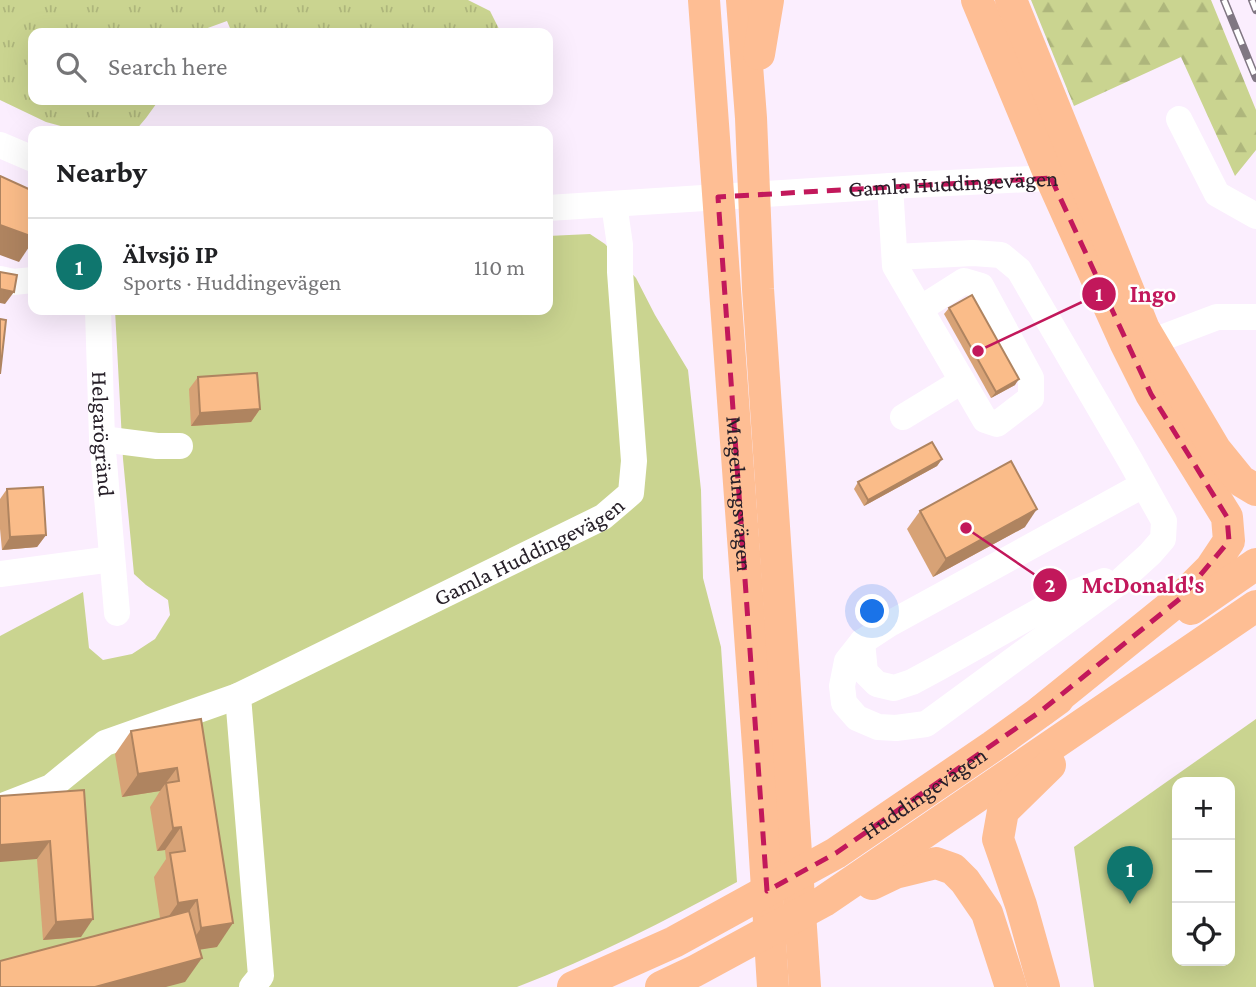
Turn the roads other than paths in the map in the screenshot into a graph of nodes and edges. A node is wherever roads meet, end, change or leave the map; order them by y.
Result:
1 (704, 0) edge
2 (742, 0) edge
3 (768, 0) edge
4 (977, 0) edge
5 (1011, 0) edge
6 (751, 118) junction
7 (1179, 119) dead end
8 (0, 145) edge
9 (28, 157) edge
10 (1066, 177) junction
11 (890, 186) junction
12 (614, 204) junction
13 (553, 208) edge
14 (1256, 216) edge
15 (895, 257) junction
16 (0, 279) edge
17 (28, 280) edge
18 (920, 309) junction
19 (97, 315) edge
20 (1256, 317) edge
21 (1151, 342) junction
22 (962, 381) junction
23 (903, 417) dead end
24 (102, 439) junction
25 (180, 446) dead end
26 (1143, 485) junction
27 (1256, 490) edge
28 (112, 559) junction
29 (1256, 564) edge
30 (1132, 570) junction
31 (0, 574) edge
32 (1256, 606) edge
33 (117, 613) dead end
34 (862, 642) junction
35 (238, 696) junction
36 (1112, 705) junction
37 (1041, 711) junction
38 (0, 807) edge
39 (824, 901) junction
40 (252, 987) edge
41 (573, 987) edge
42 (661, 987) edge
43 (773, 987) edge
44 (805, 987) edge
45 (1011, 987) edge
46 (1044, 987) edge

1 - 43 main road, Magelungsvägen
2 - 6 main road, Magelungsvägen
3 - 6 main road
4 - 10 main road
5 - 10 main road
6 - 44 main road, Magelungsvägen
7 - 14 street
8 - 9 street
10 - 11 street, Gamla Huddingevägen
10 - 21 main road
10 - 37 main road
11 - 12 street, Gamla Huddingevägen
11 - 15 street
12 - 13 street, Gamla Huddingevägen
12 - 35 street, Gamla Huddingevägen
15 - 18 street
15 - 26 street
16 - 17 street
18 - 22 street
18 - 22 street
19 - 24 street, Helgarögränd
20 - 21 street
21 - 27 main road
22 - 23 street
24 - 25 street
24 - 28 street, Helgarögränd
26 - 30 street
26 - 34 street
28 - 31 street
28 - 33 street, Helgarögränd
29 - 37 main road, Huddingevägen
30 - 34 street
30 - 34 street
32 - 36 main road, Huddingevägen
35 - 38 street, Gamla Huddingevägen
35 - 40 street
36 - 39 main road, Huddingevägen
36 - 46 main road
37 - 41 main road, Huddingevägen
39 - 42 main road, Huddingevägen
39 - 45 main road

